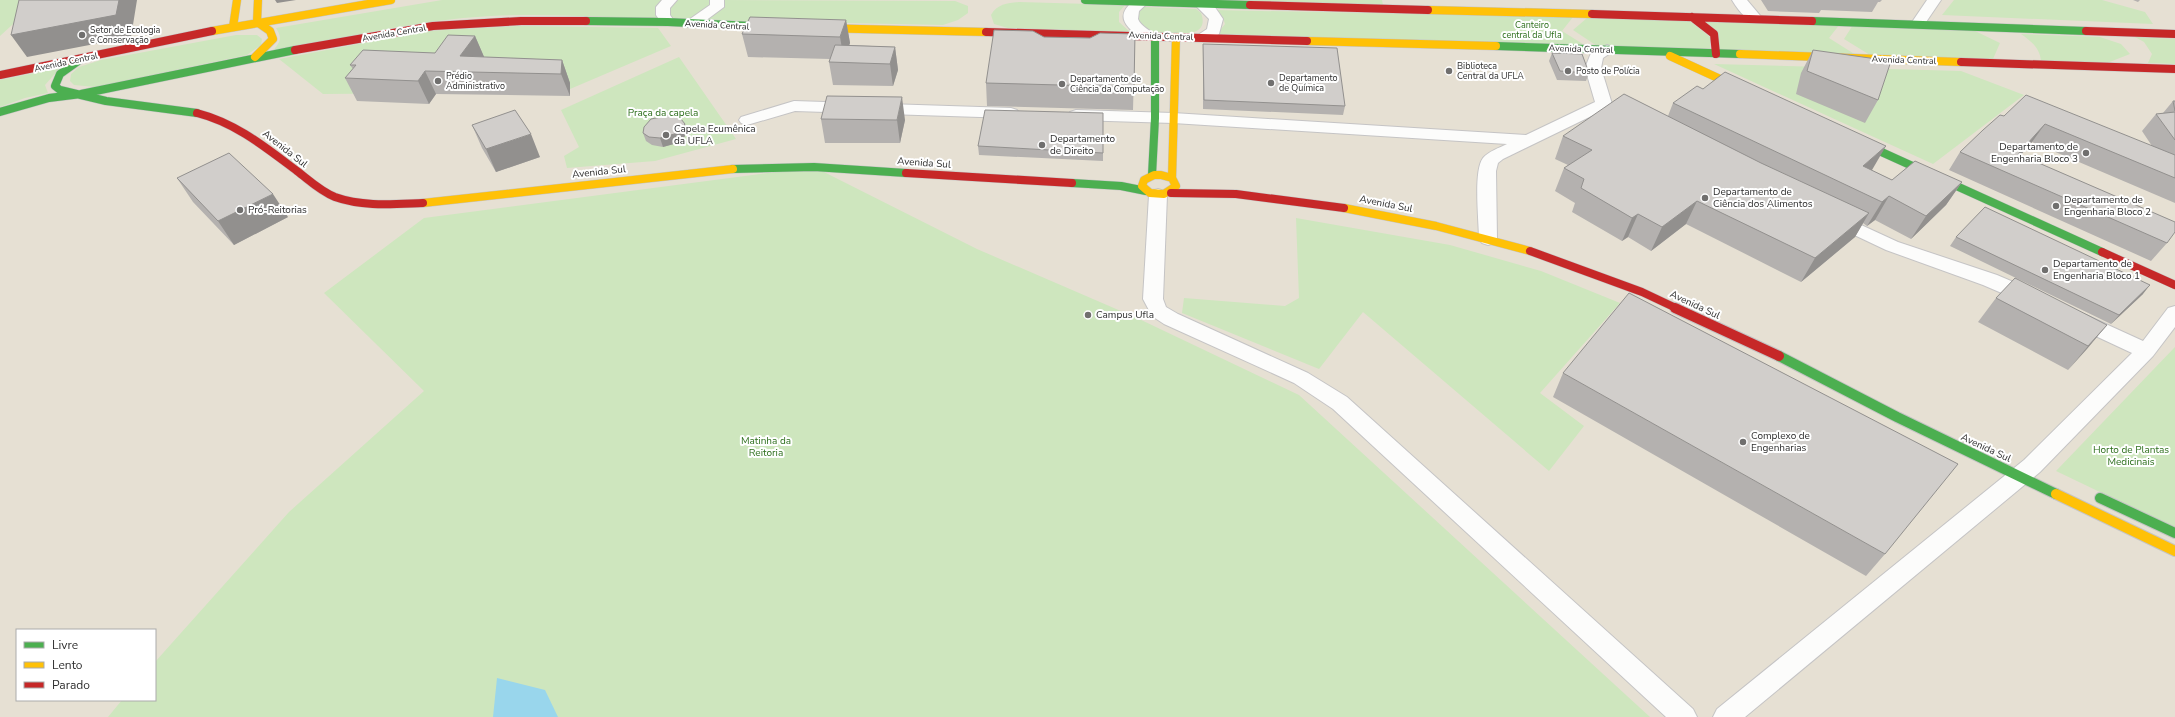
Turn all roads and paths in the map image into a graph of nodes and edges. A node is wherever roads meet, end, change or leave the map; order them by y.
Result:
1 (237, 0) edge
2 (258, 0) edge
3 (391, 0) edge
4 (670, 0) edge
5 (716, 0) edge
6 (1085, 0) edge
7 (1739, 0) edge
8 (1932, 0) edge
9 (1143, 1) edge
10 (1199, 2) edge
11 (1584, 14) junction
12 (1692, 17) junction
13 (1756, 19) junction
14 (257, 22) junction
15 (668, 22) junction
16 (1575, 23) dead end
17 (692, 24) junction
18 (1917, 25) junction
19 (234, 27) junction
20 (783, 27) edge
21 (805, 28) edge
22 (2002, 28) junction
23 (2098, 31) junction
24 (2175, 34) edge
25 (1151, 36) junction
26 (1176, 37) junction
27 (1203, 38) junction
28 (1578, 38) dead end
29 (2020, 40) dead end
30 (2127, 42) dead end
31 (1601, 49) junction
32 (1660, 52) junction
33 (2031, 53) dead end
34 (1716, 54) junction
35 (255, 57) junction
36 (2137, 57) dead end
37 (81, 59) junction
38 (2028, 64) junction
39 (2116, 66) junction
40 (2175, 69) edge
41 (169, 74) junction
42 (0, 75) edge
43 (81, 94) junction
44 (1755, 95) edge
45 (0, 112) edge
46 (227, 113) dead end
47 (1030, 114) edge
48 (1061, 115) edge
49 (1155, 118) junction
50 (1173, 118) junction
51 (747, 120) dead end
52 (1849, 137) edge
53 (1529, 140) junction
54 (720, 161) dead end
55 (1151, 175) junction
56 (1176, 179) junction
57 (511, 184) dead end
58 (1221, 184) dead end
59 (1260, 187) dead end
60 (350, 191) dead end
61 (1158, 193) junction
62 (1821, 212) edge
63 (1489, 231) junction
64 (1524, 239) dead end
65 (1539, 244) dead end
66 (2175, 285) edge
67 (2175, 313) edge
68 (2146, 351) junction
69 (2029, 468) junction
70 (2089, 493) dead end
71 (2175, 533) edge
72 (2175, 551) edge
73 (1684, 717) edge
74 (1726, 717) edge

1 - 19 street
2 - 14 street
3 - 14 street, Avenida Central
4 - 15 street
5 - 17 street
6 - 9 street
7 - 13 street
8 - 18 street
9 - 10 street
9 - 25 street
10 - 11 street
10 - 27 street
11 - 12 street
11 - 16 street
12 - 13 street
12 - 34 street
13 - 18 street
14 - 19 street, Avenida Central
14 - 35 street
15 - 17 street, Avenida Central
15 - 35 street, Avenida Central
17 - 20 street, Avenida Central
18 - 22 street
19 - 37 street, Avenida Central
21 - 25 street, Avenida Central
22 - 23 street
22 - 29 street
23 - 24 street
23 - 30 street
25 - 26 street, Avenida Central
25 - 49 street
26 - 27 street, Avenida Central
26 - 50 street
27 - 31 street, Avenida Central
28 - 31 street
31 - 32 street, Avenida Central
31 - 53 street
32 - 34 street, Avenida Central
32 - 44 street
33 - 38 street
34 - 38 street, Avenida Central
35 - 41 street, Avenida Central
36 - 39 street
37 - 42 street, Avenida Central
37 - 43 street, Avenida Sul
38 - 39 street, Avenida Central
39 - 40 street, Avenida Central
41 - 43 street, Avenida Central
41 - 46 street
43 - 45 street, Avenida Central
43 - 61 street, Avenida Sul
47 - 51 street
48 - 49 street
49 - 50 street
49 - 55 street
50 - 53 street
50 - 56 street
52 - 66 street
53 - 63 street
54 - 55 street, Avenida Sul
55 - 56 street, Avenida Sul
55 - 61 street
56 - 61 street
57 - 60 street
58 - 59 street
61 - 63 street, Avenida Sul
61 - 73 street
62 - 68 street
63 - 69 street, Avenida Sul
64 - 65 street
67 - 68 street
68 - 69 street
69 - 72 street, Avenida Sul
69 - 74 street
70 - 71 street

